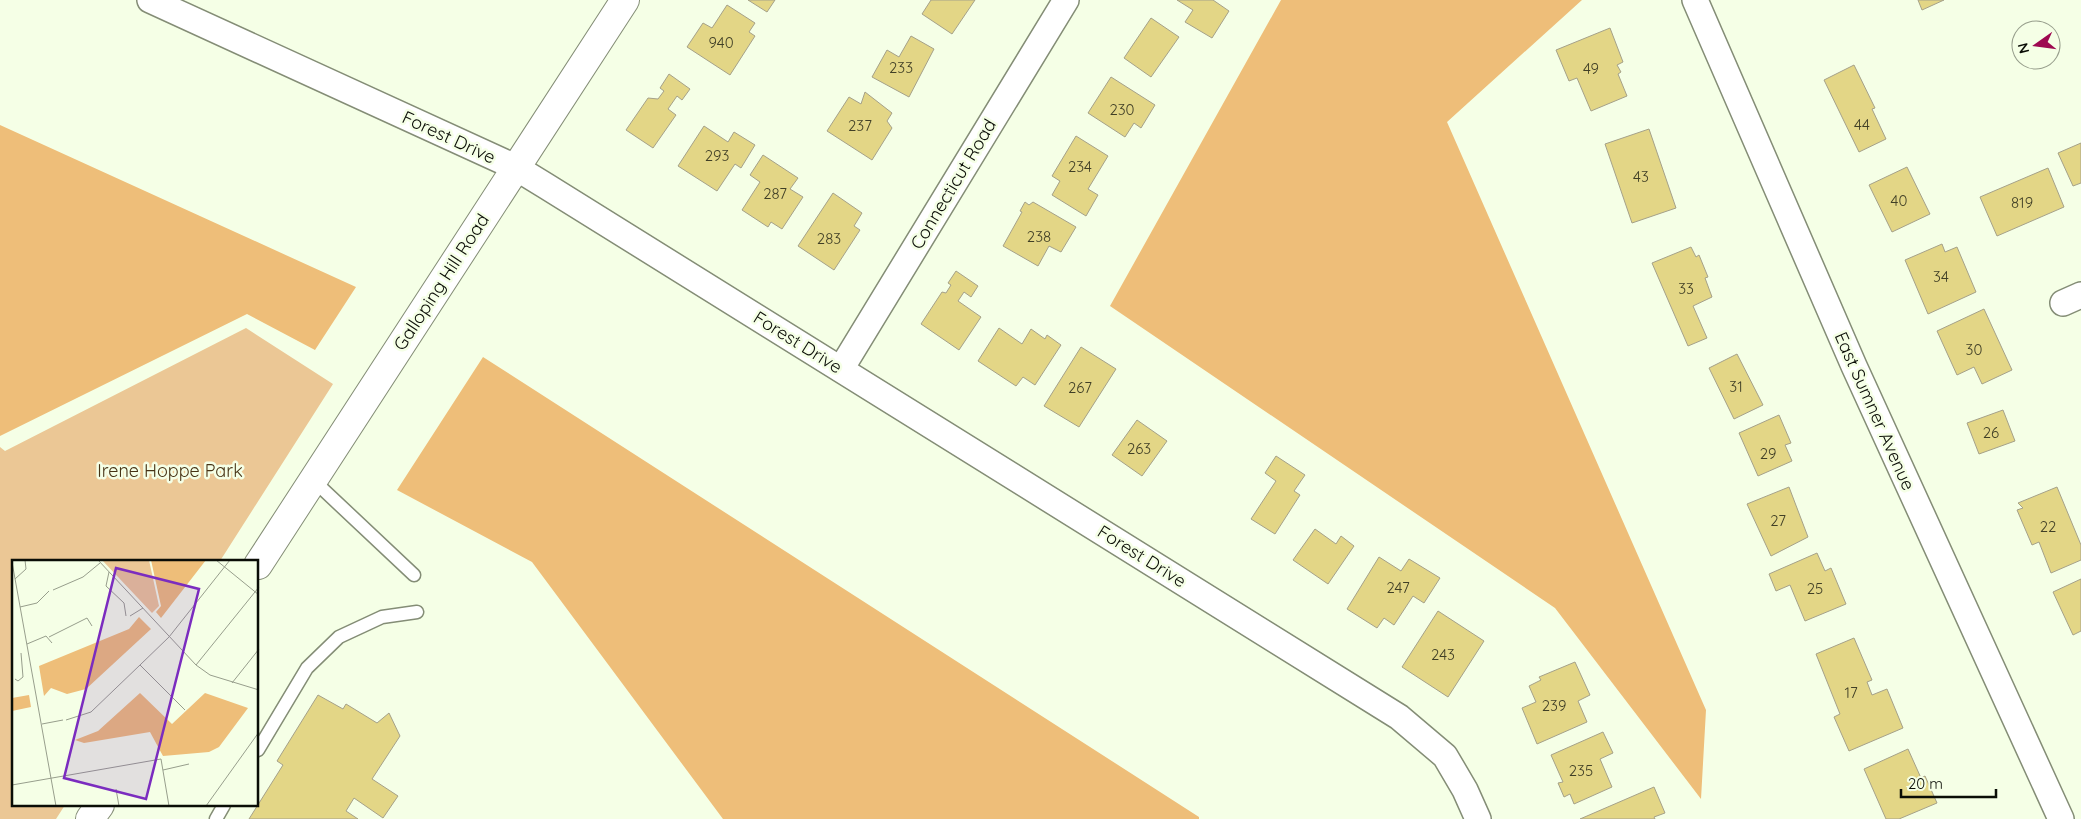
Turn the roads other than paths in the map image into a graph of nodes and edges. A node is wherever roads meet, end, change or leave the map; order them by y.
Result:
1 (150, 0) edge
2 (625, 0) edge
3 (1066, 0) edge
4 (1695, 0) edge
5 (516, 168) junction
6 (841, 369) junction
7 (312, 479) junction
8 (259, 563) edge
9 (414, 576) dead end
10 (417, 612) dead end
11 (259, 747) edge
12 (99, 806) edge
13 (223, 806) edge
14 (90, 819) edge
15 (216, 819) edge
16 (1478, 819) edge
17 (2061, 819) edge

1 - 5 street, Forest Drive
2 - 5 main road, Galloping Hill Road
3 - 6 street, Connecticut Road
4 - 17 street, East Sumner Avenue
5 - 6 street, Forest Drive
5 - 7 main road, Galloping Hill Road
6 - 16 street, Forest Drive
7 - 8 main road, Galloping Hill Road
7 - 9 lane
10 - 11 lane
12 - 14 main road
13 - 15 lane

